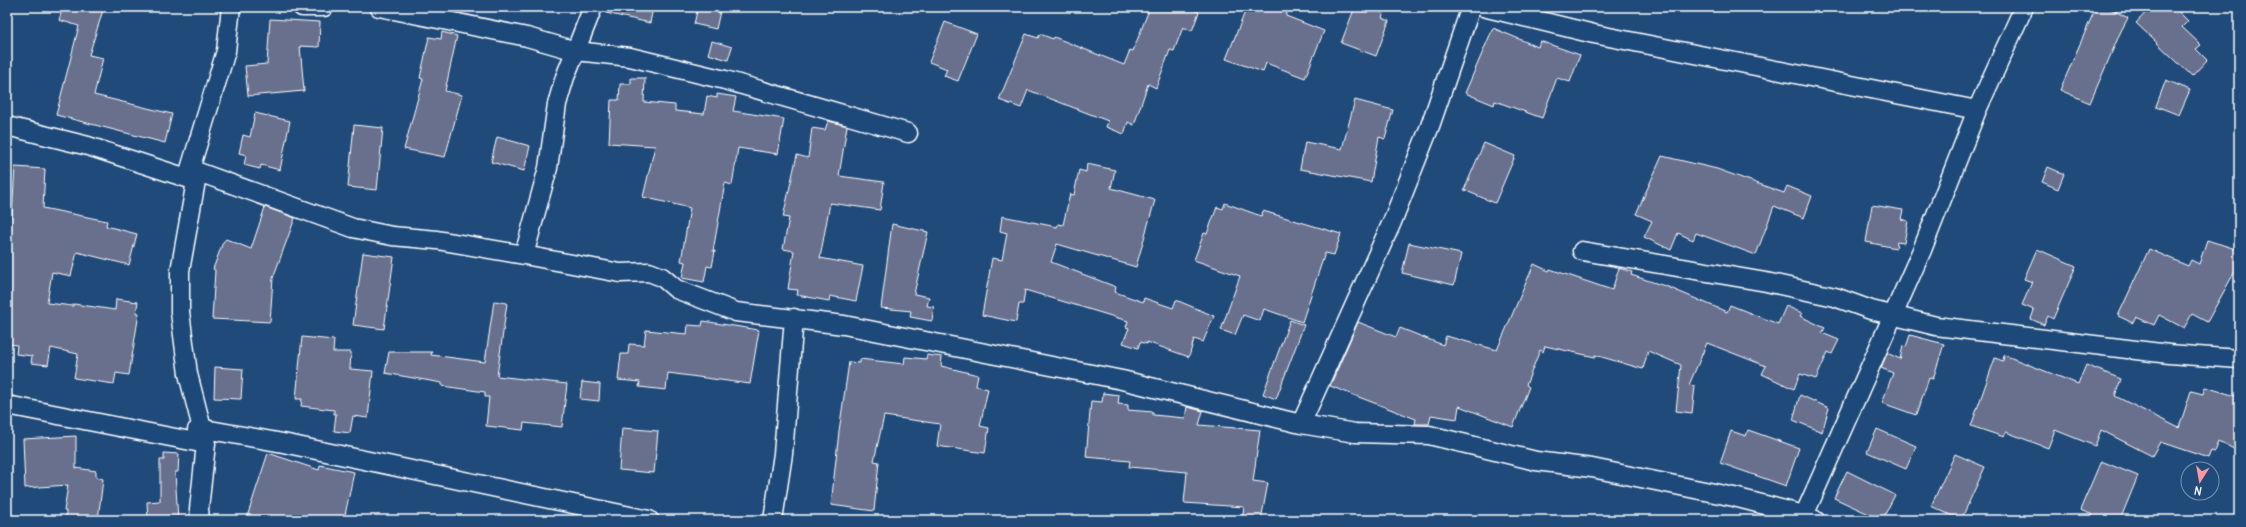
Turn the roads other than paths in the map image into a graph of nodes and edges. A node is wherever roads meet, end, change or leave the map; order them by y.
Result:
1 (231, 7) edge
2 (302, 7) edge
3 (324, 7) edge
4 (380, 7) edge
5 (593, 7) edge
6 (1471, 7) edge
7 (1483, 7) edge
8 (2024, 7) edge
9 (576, 51) junction
10 (1977, 110) junction
11 (7, 126) edge
12 (908, 133) dead end
13 (193, 175) junction
14 (1582, 251) dead end
15 (524, 255) junction
16 (1893, 315) junction
17 (794, 318) junction
18 (2239, 359) edge
19 (7, 405) edge
20 (1301, 424) junction
21 (206, 444) junction
22 (1807, 518) edge
23 (200, 520) edge
24 (648, 520) edge
25 (773, 520) edge

1 - 13 street
2 - 3 street
4 - 9 street
5 - 9 street
6 - 20 street
7 - 10 street
8 - 10 street
9 - 12 street
9 - 15 street
10 - 16 street
11 - 13 street
13 - 15 street
13 - 21 street
14 - 16 street
15 - 17 street
16 - 18 street
16 - 22 street
17 - 20 street
17 - 25 street
19 - 21 street
20 - 22 street
21 - 23 street
21 - 24 street

